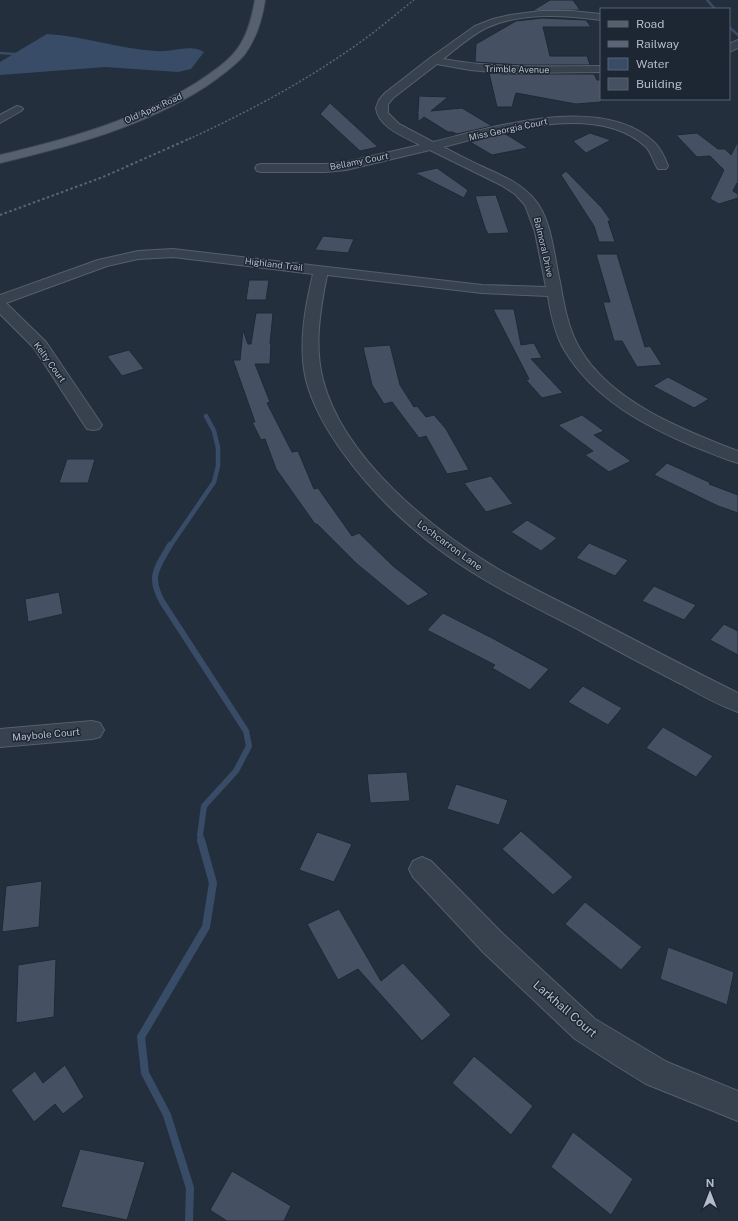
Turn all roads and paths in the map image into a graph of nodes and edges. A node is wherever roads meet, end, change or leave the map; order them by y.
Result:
1 (260, 0) edge
2 (600, 17) edge
3 (434, 60) junction
4 (600, 69) edge
5 (17, 108) dead end
6 (0, 120) edge
7 (431, 145) junction
8 (0, 159) edge
9 (662, 166) dead end
10 (261, 168) dead end
11 (321, 270) junction
12 (554, 292) junction
13 (0, 300) edge
14 (0, 305) edge
15 (93, 425) dead end
16 (738, 458) edge
17 (738, 703) edge
18 (92, 730) dead end
19 (0, 738) edge
20 (422, 869) dead end
21 (738, 1106) edge

1 - 8 main road, Old Apex Road
2 - 3 street, Balmoral Drive
3 - 4 street, Trimble Avenue
3 - 7 street, Balmoral Drive
5 - 6 street
7 - 9 street, Miss Georgia Court
7 - 10 street, Bellamy Court
7 - 12 street, Balmoral Drive
11 - 12 street, Highland Trail
11 - 13 street, Highland Trail
11 - 17 street, Lochcarron Lane
12 - 16 street, Balmoral Drive
14 - 15 street, Kelty Court
18 - 19 street, Maybole Court
20 - 21 street, Larkhall Court

